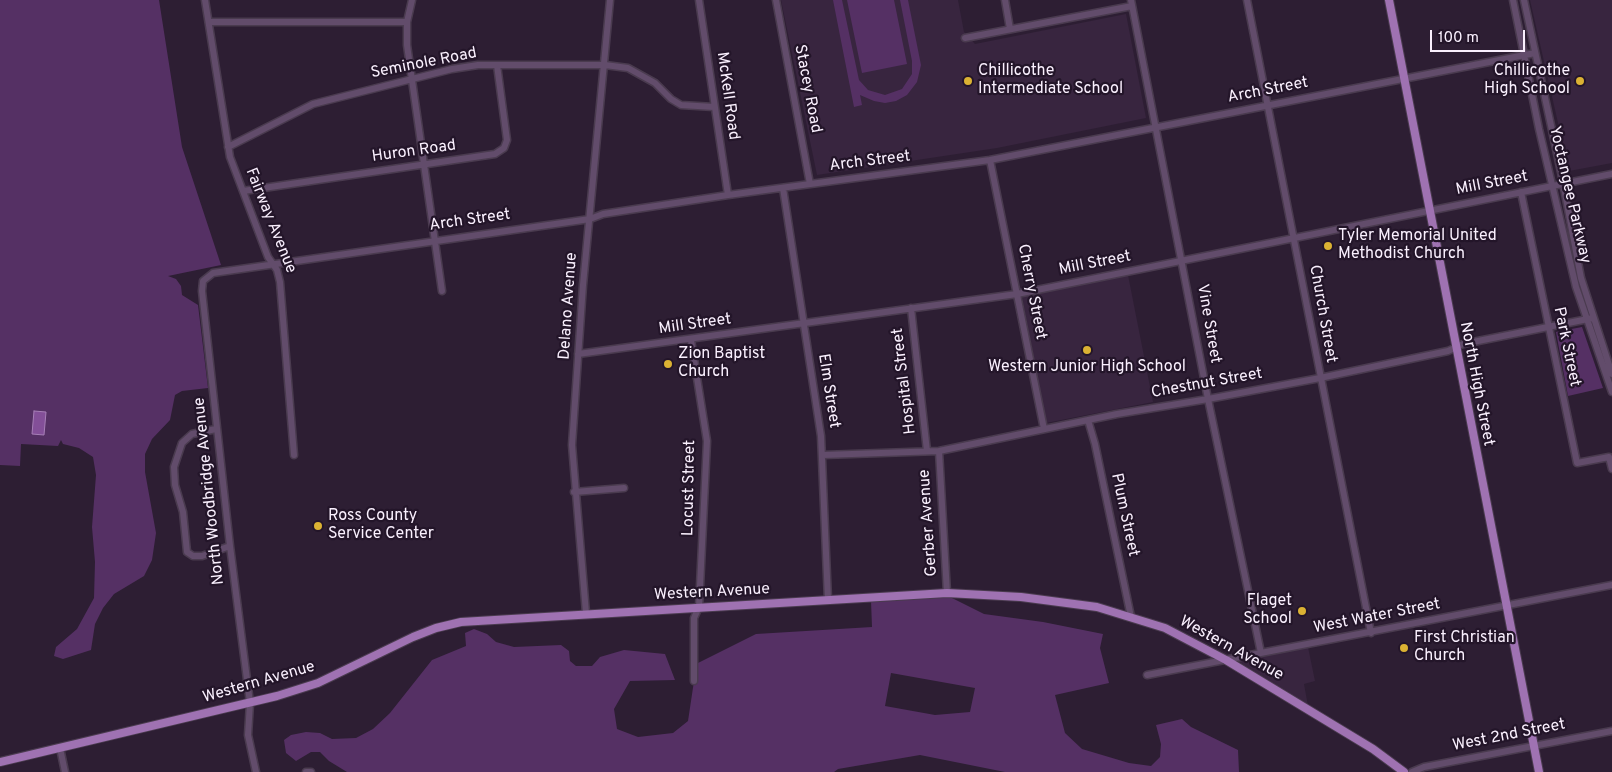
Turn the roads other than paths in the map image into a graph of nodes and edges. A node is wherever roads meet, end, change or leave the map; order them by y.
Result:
1 (206, 0) edge
2 (412, 0) edge
3 (610, 0) edge
4 (699, 0) edge
5 (776, 0) edge
6 (1005, 0) edge
7 (1247, 0) edge
8 (1389, 0) edge
9 (1513, 0) edge
10 (1524, 0) edge
11 (1132, 3) edge
12 (209, 22) junction
13 (407, 22) junction
14 (1010, 29) junction
15 (965, 38) dead end
16 (1535, 53) junction
17 (1525, 55) junction
18 (497, 65) junction
19 (605, 65) junction
20 (1405, 77) junction
21 (412, 79) junction
22 (1268, 106) junction
23 (714, 107) junction
24 (1155, 127) junction
25 (228, 147) junction
26 (990, 160) junction
27 (423, 164) junction
28 (1612, 174) edge
29 (810, 184) junction
30 (1563, 184) junction
31 (1553, 186) junction
32 (783, 188) junction
33 (243, 191) junction
34 (1520, 192) junction
35 (728, 195) junction
36 (1429, 210) junction
37 (590, 219) junction
38 (1294, 237) junction
39 (434, 240) junction
40 (1183, 260) junction
41 (273, 264) junction
42 (206, 277) joint
43 (442, 291) dead end
44 (1017, 294) junction
45 (910, 308) junction
46 (1590, 318) junction
47 (804, 323) junction
48 (1548, 328) junction
49 (691, 340) junction
50 (1455, 348) junction
51 (578, 354) junction
52 (1612, 374) edge
53 (1320, 378) junction
54 (1612, 392) edge
55 (1208, 400) junction
56 (1088, 420) junction
57 (216, 429) junction
58 (1044, 429) junction
59 (927, 451) junction
60 (939, 451) junction
61 (823, 454) junction
62 (294, 455) dead end
63 (1612, 468) edge
64 (624, 488) dead end
65 (574, 492) junction
66 (230, 546) junction
67 (1612, 584) edge
68 (947, 593) junction
69 (828, 600) junction
70 (699, 607) junction
71 (1506, 607) junction
72 (586, 613) junction
73 (1131, 617) junction
74 (1371, 633) junction
75 (1261, 653) junction
76 (1226, 660) junction
77 (1147, 675) dead end
78 (694, 681) dead end
79 (250, 703) junction
80 (1612, 731) edge
81 (1534, 746) junction
82 (60, 748) junction
83 (0, 762) edge
84 (65, 772) edge
85 (256, 772) edge
86 (306, 772) edge
87 (311, 772) edge
88 (1404, 772) edge
89 (1412, 772) edge
90 (1539, 772) edge

1 - 12 street, Fairway Avenue
2 - 13 street
3 - 19 street, Delano Avenue
4 - 23 street, McKell Road
5 - 29 street, Stacey Road
6 - 14 street
7 - 22 street, Church Street
8 - 20 main road, North High Street
9 - 17 street, Yoctangee Parkway
10 - 16 street, Yoctangee Parkway
11 - 14 street
11 - 24 street, Vine Street
12 - 13 street
12 - 25 street, Fairway Avenue
13 - 21 street
14 - 15 street
16 - 17 street, Arch Street
16 - 30 street, Yoctangee Parkway
17 - 20 street, Arch Street
17 - 31 street, Yoctangee Parkway
18 - 19 street, Seminole Road
18 - 21 street, Seminole Road
18 - 27 street, Huron Road
19 - 23 street, Seminole Road
19 - 37 street, Delano Avenue
20 - 22 street, Arch Street
20 - 36 main road, North High Street
21 - 25 street, Seminole Road
21 - 27 street
22 - 24 street, Arch Street
22 - 38 street, Church Street
23 - 35 street, McKell Road
24 - 26 street, Arch Street
24 - 40 street, Vine Street
25 - 33 street, Fairway Avenue
26 - 29 street, Arch Street
26 - 44 street, Cherry Street
27 - 33 street, Huron Road
27 - 39 street
28 - 30 street, Mill Street
29 - 32 street, Arch Street
30 - 31 street, Mill Street
30 - 46 street, Yoctangee Parkway
31 - 34 street, Mill Street
31 - 46 street, Yoctangee Parkway
32 - 35 street, Arch Street
32 - 47 street, Elm Street
33 - 41 street, Fairway Avenue
34 - 36 street, Mill Street
34 - 48 street, Park Street
35 - 37 street, Arch Street
36 - 38 street, Mill Street
36 - 50 main road, North High Street
37 - 39 street, Arch Street
37 - 51 street, Delano Avenue
38 - 40 street, Mill Street
38 - 53 street, Church Street
39 - 41 street, Arch Street
39 - 43 street
40 - 44 street, Mill Street
40 - 55 street, Vine Street
41 - 42 street, Arch Street
41 - 62 street, Fairway Avenue
42 - 57 street, North Woodbridge Avenue
44 - 45 street, Mill Street
44 - 58 street, Cherry Street
45 - 47 street, Mill Street
45 - 59 street, Hospital Street
46 - 48 street, Chestnut Street
46 - 52 street, Yoctangee Parkway
46 - 54 street, Yoctangee Parkway
47 - 49 street, Mill Street
47 - 61 street, Elm Street
48 - 50 street, Chestnut Street
48 - 63 street, Park Street
49 - 51 street, Mill Street
49 - 70 street, Locust Street
50 - 53 street, Chestnut Street
50 - 71 main road, North High Street
51 - 65 street, Delano Avenue
53 - 55 street, Chestnut Street
53 - 74 street, Church Street
55 - 56 street, Chestnut Street
55 - 75 street, Vine Street
56 - 58 street, Chestnut Street
56 - 73 street, Plum Street
57 - 66 street, North Woodbridge Avenue
57 - 66 street
58 - 60 street, Chestnut Street
59 - 60 street, Chestnut Street
59 - 61 street, Chestnut Street
60 - 68 street, Gerber Avenue
61 - 69 street, Elm Street
64 - 65 street
65 - 72 street, Delano Avenue
66 - 79 street, North Woodbridge Avenue
67 - 71 street, West Water Street
68 - 69 main road, Western Avenue
68 - 73 main road, Western Avenue
69 - 70 main road, Western Avenue
70 - 72 main road, Western Avenue
70 - 78 street, Locust Street
71 - 74 street, West Water Street
71 - 81 main road, North High Street
72 - 79 main road, Western Avenue
73 - 76 main road, Western Avenue
74 - 75 street, West Water Street
75 - 76 street, West Water Street
76 - 77 street, West Water Street
76 - 88 main road, Western Avenue
79 - 82 main road, Western Avenue
79 - 85 street, North Woodbridge Avenue
80 - 81 street, West 2nd Street
81 - 89 street, West 2nd Street
81 - 90 main road, North High Street
82 - 83 main road, Western Avenue
82 - 84 street
86 - 87 street

